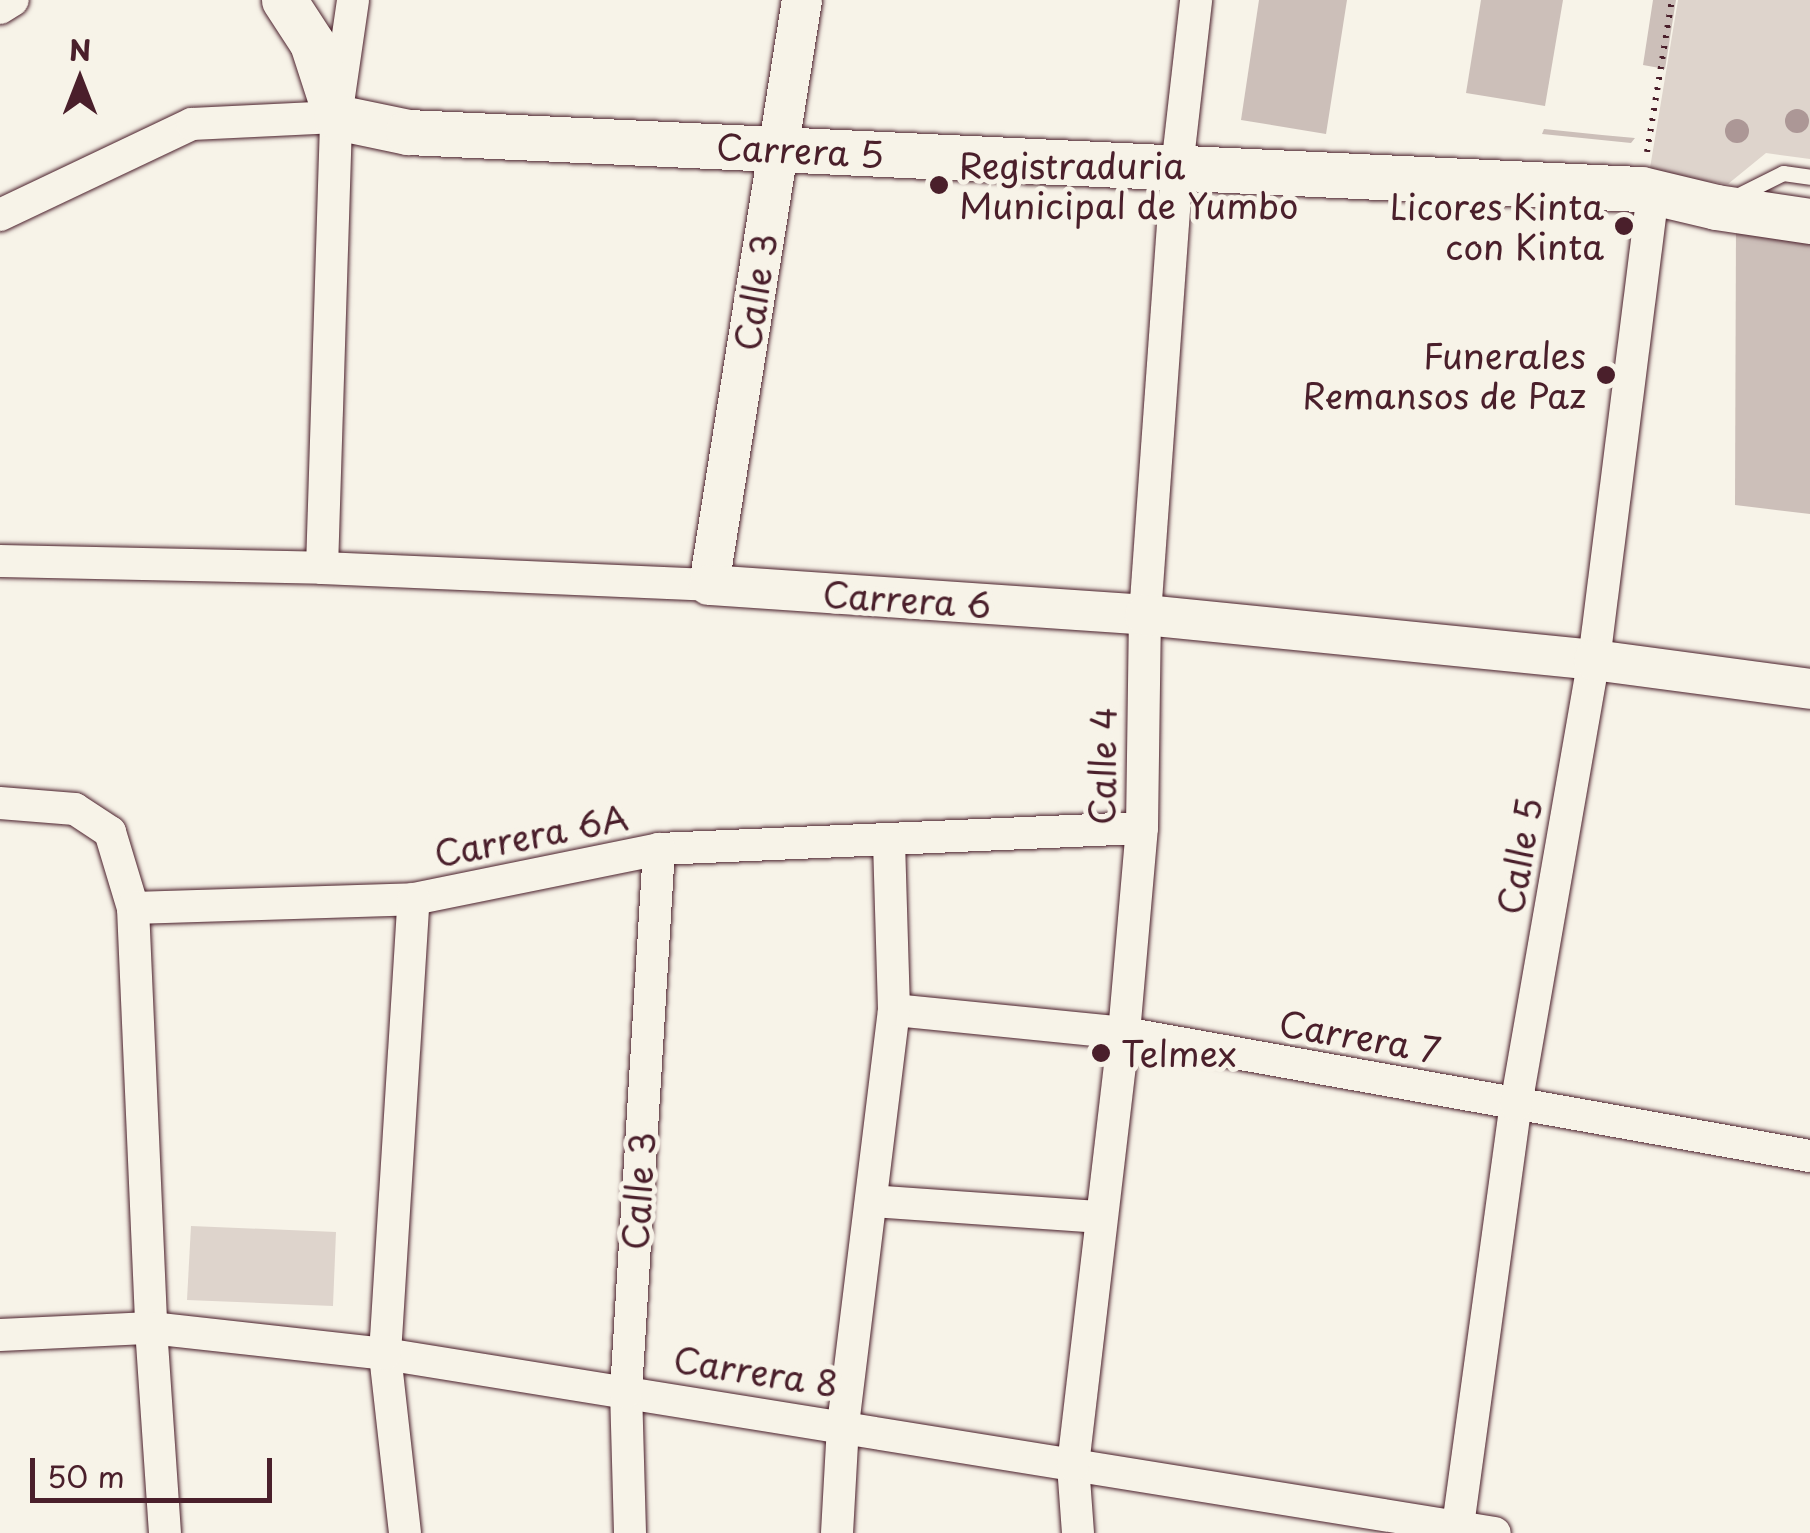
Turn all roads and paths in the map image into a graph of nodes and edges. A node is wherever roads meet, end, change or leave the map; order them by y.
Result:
1 (13, 0) edge
2 (284, 0) edge
3 (354, 0) edge
4 (802, 0) edge
5 (1196, 0) edge
6 (1672, 0) edge
7 (0, 8) edge
8 (336, 116) junction
9 (778, 149) junction
10 (1177, 168) junction
11 (1810, 178) edge
12 (1647, 190) junction
13 (1716, 207) junction
14 (0, 214) edge
15 (1810, 221) edge
16 (0, 561) edge
17 (322, 568) junction
18 (708, 585) junction
19 (1145, 616) junction
20 (1594, 660) junction
21 (1810, 689) edge
22 (0, 803) edge
23 (1142, 828) junction
24 (889, 842) junction
25 (659, 849) junction
26 (414, 899) junction
27 (133, 908) junction
28 (894, 1010) junction
29 (1124, 1033) junction
30 (1516, 1105) junction
31 (1810, 1156) edge
32 (871, 1201) junction
33 (1099, 1217) junction
34 (151, 1328) junction
35 (0, 1335) edge
36 (385, 1354) junction
37 (626, 1392) junction
38 (844, 1425) junction
39 (1073, 1466) junction
40 (1457, 1530) edge
41 (165, 1533) edge
42 (405, 1533) edge
43 (630, 1533) edge
44 (837, 1533) edge
45 (1078, 1533) edge
46 (1495, 1533) edge

1 - 7 street
2 - 8 main road
3 - 8 street
4 - 9 street, Calle 3
5 - 10 street, Calle 4
6 - 12 path
8 - 9 main road, Carrera 5
8 - 14 street
8 - 17 street
9 - 10 main road, Carrera 5
9 - 18 street, Calle 3
10 - 12 main road, Carrera 5
10 - 19 street, Calle 4
11 - 13 lane
12 - 13 main road, Carrera 5
12 - 20 street, Calle 5
13 - 15 main road, Carrera 5
16 - 17 street, Carrera 6
17 - 18 street, Carrera 6
18 - 19 street, Carrera 6
19 - 20 street, Carrera 6
19 - 23 street, Calle 4
20 - 21 street, Carrera 6
20 - 30 street, Calle 5
22 - 27 street
23 - 24 street, Carrera 6A
23 - 29 street, Calle 4
24 - 25 street, Carrera 6A
24 - 28 street
25 - 26 street, Carrera 6A
25 - 37 street, Calle 3
26 - 27 street, Carrera 6A
26 - 36 street
27 - 34 street
28 - 29 street, Carrera 7
28 - 32 street
29 - 30 street, Carrera 7
29 - 33 street, Calle 4
30 - 31 street, Carrera 7
30 - 40 street, Calle 5
32 - 33 street
32 - 38 street
33 - 39 street, Calle 4
34 - 35 street, Carrera 8
34 - 36 street, Carrera 8
34 - 41 street
36 - 37 street, Carrera 8
36 - 42 street
37 - 38 street, Carrera 8
37 - 43 street, Calle 3
38 - 39 street, Carrera 8
38 - 44 street
39 - 40 street, Carrera 8
39 - 45 street, Calle 4
40 - 46 street, Carrera 8

